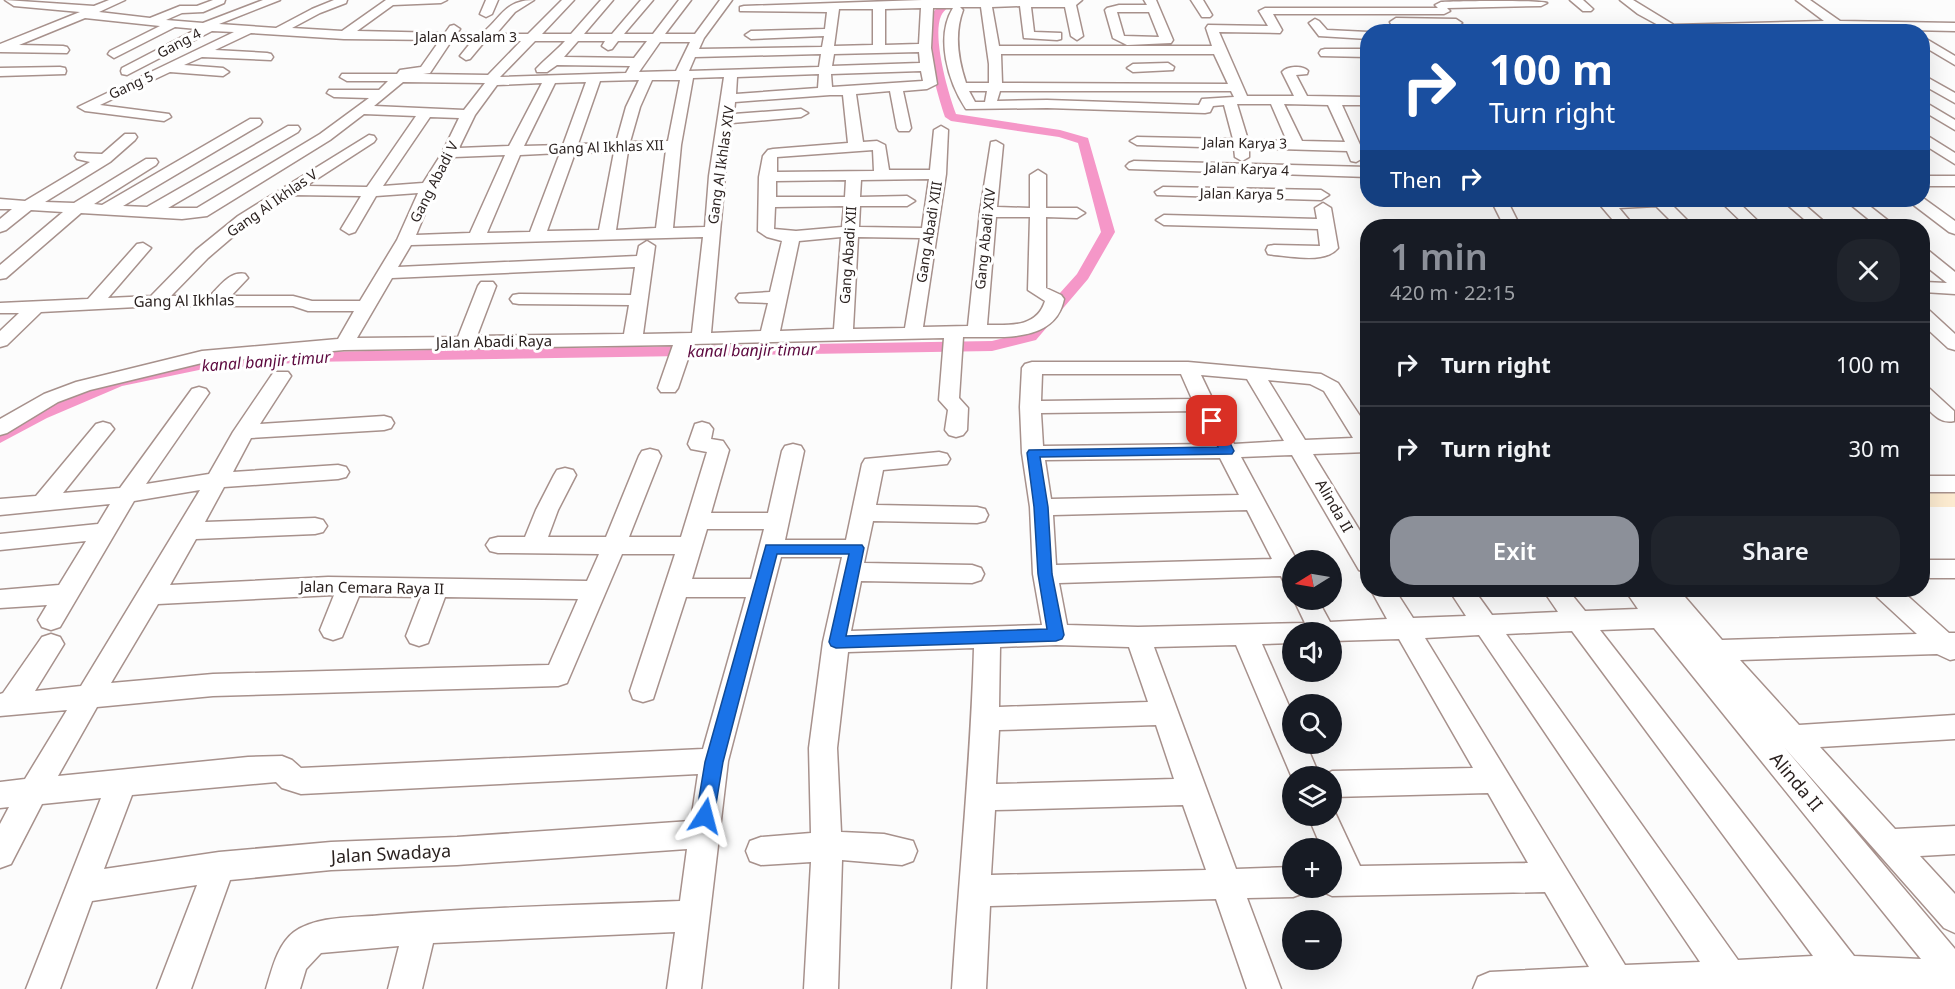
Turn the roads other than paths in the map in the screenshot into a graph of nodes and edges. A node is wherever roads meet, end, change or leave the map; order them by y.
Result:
1 (11, 0) edge
2 (119, 0) edge
3 (274, 0) edge
4 (428, 0) edge
5 (441, 0) edge
6 (492, 0) edge
7 (528, 0) edge
8 (568, 0) edge
9 (607, 0) edge
10 (647, 0) edge
11 (685, 0) edge
12 (726, 0) edge
13 (1197, 0) edge
14 (1315, 0) edge
15 (1379, 0) edge
16 (1576, 0) edge
17 (1626, 0) edge
18 (1802, 0) edge
19 (220, 1) edge
20 (392, 1) edge
21 (1256, 1) edge
22 (1072, 2) edge
23 (986, 3) junction
24 (1025, 3) junction
25 (1541, 3) dead end
26 (834, 4) edge
27 (932, 4) edge
28 (1152, 4) edge
29 (1440, 5) edge
30 (879, 6) junction
31 (955, 7) junction
32 (797, 8) junction
33 (344, 9) edge
34 (744, 9) dead end
35 (762, 9) junction
36 (1587, 9) dead end
37 (90, 11) junction
38 (1326, 11) junction
39 (1388, 11) junction
40 (1762, 12) dead end
41 (1263, 13) junction
42 (486, 14) dead end
43 (1705, 16) dead end
44 (329, 21) dead end
45 (150, 22) junction
46 (1316, 23) dead end
47 (1456, 23) joint
48 (458, 24) dead end
49 (1397, 24) edge
50 (1665, 24) edge
51 (1722, 24) edge
52 (1772, 24) edge
53 (1838, 24) edge
54 (171, 25) junction
55 (414, 25) dead end
56 (1930, 26) edge
57 (205, 27) junction
58 (1955, 27) edge
59 (1212, 28) junction
60 (1930, 28) edge
61 (249, 30) junction
62 (1276, 30) junction
63 (831, 32) junction
64 (791, 33) junction
65 (308, 34) junction
66 (281, 35) junction
67 (344, 35) junction
68 (751, 35) junction
69 (1360, 35) edge
70 (402, 37) junction
71 (449, 37) junction
72 (484, 37) junction
73 (532, 37) junction
74 (574, 37) junction
75 (614, 38) junction
76 (657, 38) junction
77 (698, 38) junction
78 (1955, 42) edge
79 (3, 45) edge
80 (1283, 45) dead end
81 (1930, 45) edge
82 (1125, 47) junction
83 (925, 48) junction
84 (827, 49) junction
85 (879, 49) junction
86 (63, 50) dead end
87 (994, 50) junction
88 (1037, 50) junction
89 (1084, 50) junction
90 (1220, 50) junction
91 (745, 52) junction
92 (201, 53) junction
93 (693, 53) junction
94 (1325, 53) dead end
95 (1360, 53) edge
96 (114, 54) dead end
97 (466, 56) dead end
98 (267, 57) dead end
99 (554, 61) junction
100 (1955, 61) edge
101 (596, 62) junction
102 (638, 62) junction
103 (1340, 66) dead end
104 (1355, 66) dead end
105 (927, 67) junction
106 (168, 68) junction
107 (1133, 68) junction
108 (1168, 68) dead end
109 (825, 70) junction
110 (60, 71) dead end
111 (1302, 71) dead end
112 (0, 72) edge
113 (223, 72) dead end
114 (731, 73) junction
115 (1930, 74) edge
116 (1944, 74) dead end
117 (546, 75) junction
118 (118, 76) dead end
119 (683, 76) junction
120 (347, 77) dead end
121 (647, 77) junction
122 (1041, 77) junction
123 (1089, 77) junction
124 (400, 78) junction
125 (630, 78) junction
126 (444, 79) junction
127 (594, 79) junction
128 (492, 80) junction
129 (1930, 84) edge
130 (997, 86) junction
131 (896, 87) junction
132 (961, 87) junction
133 (1139, 87) junction
134 (431, 91) dead end
135 (849, 91) junction
136 (334, 93) dead end
137 (825, 93) junction
138 (111, 94) junction
139 (382, 94) junction
140 (799, 94) junction
141 (1236, 96) junction
142 (139, 98) dead end
143 (730, 98) junction
144 (1930, 99) edge
145 (1955, 100) edge
146 (1276, 101) junction
147 (1303, 101) junction
148 (1333, 101) junction
149 (1360, 101) edge
150 (992, 104) junction
151 (1047, 104) junction
152 (1142, 107) junction
153 (1188, 108) junction
154 (359, 110) junction
155 (1930, 110) edge
156 (387, 112) junction
157 (426, 112) junction
158 (468, 114) junction
159 (164, 117) dead end
160 (726, 119) junction
161 (255, 122) dead end
162 (374, 122) dead end
163 (1224, 122) junction
164 (1142, 123) dead end
165 (1955, 126) edge
166 (904, 128) dead end
167 (293, 129) dead end
168 (802, 130) junction
169 (941, 130) dead end
170 (130, 137) dead end
171 (369, 139) dead end
172 (1137, 141) dead end
173 (1930, 142) edge
174 (1241, 144) junction
175 (1296, 144) junction
176 (674, 145) junction
177 (996, 145) dead end
178 (622, 146) junction
179 (856, 146) junction
180 (1354, 147) junction
181 (821, 148) junction
182 (568, 149) junction
183 (513, 151) junction
184 (449, 153) junction
185 (82, 156) dead end
186 (105, 159) junction
187 (1955, 160) edge
188 (151, 162) dead end
189 (1360, 162) edge
190 (1134, 166) dead end
191 (1242, 168) junction
192 (1318, 171) junction
193 (1360, 172) edge
194 (882, 174) junction
195 (938, 174) junction
196 (854, 175) junction
197 (821, 176) junction
198 (1038, 176) dead end
199 (767, 177) junction
200 (1930, 182) edge
201 (1951, 184) edge
202 (428, 187) junction
203 (287, 190) junction
204 (371, 192) junction
205 (1163, 192) dead end
206 (1244, 195) junction
207 (1321, 195) junction
208 (852, 200) junction
209 (907, 201) dead end
210 (766, 202) junction
211 (0, 204) edge
212 (27, 206) junction
213 (1610, 207) edge
214 (1666, 207) edge
215 (1735, 207) edge
216 (1798, 207) edge
217 (1862, 207) edge
218 (1925, 207) edge
219 (76, 209) junction
220 (106, 209) junction
221 (152, 211) junction
222 (988, 212) junction
223 (1039, 212) junction
224 (1077, 213) dead end
225 (244, 219) junction
226 (1620, 219) edge
227 (1678, 219) edge
228 (1747, 219) edge
229 (1813, 219) edge
230 (1878, 219) edge
231 (1164, 220) dead end
232 (1245, 221) junction
233 (266, 222) dead end
234 (1325, 224) junction
235 (0, 227) edge
236 (350, 229) dead end
237 (1955, 229) edge
238 (712, 232) junction
239 (849, 232) junction
240 (656, 233) junction
241 (928, 233) junction
242 (606, 234) junction
243 (792, 235) junction
244 (537, 236) junction
245 (477, 237) junction
246 (405, 240) junction
247 (143, 248) dead end
248 (1274, 250) dead end
249 (645, 261) junction
250 (1930, 261) edge
251 (386, 273) junction
252 (0, 274) edge
253 (239, 278) dead end
254 (1955, 281) edge
255 (487, 286) dead end
256 (1930, 287) edge
257 (1955, 289) edge
258 (777, 297) junction
259 (745, 298) dead end
260 (519, 299) dead end
261 (216, 300) junction
262 (638, 300) junction
263 (156, 301) junction
264 (94, 303) junction
265 (36, 306) junction
266 (366, 306) junction
267 (0, 308) edge
268 (1930, 321) edge
269 (913, 333) junction
270 (977, 333) junction
271 (843, 334) junction
272 (769, 336) junction
273 (633, 340) junction
274 (0, 341) edge
275 (465, 342) junction
276 (344, 344) junction
277 (953, 344) junction
278 (1955, 344) edge
279 (687, 345) junction
280 (1188, 368) junction
281 (1253, 372) junction
282 (281, 376) dead end
283 (668, 388) dead end
284 (199, 393) dead end
285 (1930, 399) edge
286 (1205, 405) junction
287 (1030, 407) junction
288 (1930, 416) edge
289 (1951, 416) edge
290 (384, 423) dead end
291 (0, 428) edge
292 (103, 429) dead end
293 (702, 429) dead end
294 (956, 430) dead end
295 (244, 432) junction
296 (1360, 432) edge
297 (1360, 444) edge
298 (1299, 447) junction
299 (793, 451) dead end
300 (1227, 451) junction
301 (1033, 453) junction
302 (650, 456) dead end
303 (939, 459) dead end
304 (338, 472) dead end
305 (565, 475) dead end
306 (217, 480) junction
307 (1930, 484) edge
308 (1955, 484) edge
309 (127, 495) junction
310 (1253, 502) junction
311 (43, 503) junction
312 (0, 507) edge
313 (1041, 507) junction
314 (863, 513) junction
315 (977, 515) dead end
316 (698, 521) junction
317 (777, 521) junction
318 (315, 526) dead end
319 (106, 531) junction
320 (190, 531) junction
321 (0, 543) edge
322 (498, 544) dead end
323 (534, 544) junction
324 (614, 546) junction
325 (690, 546) junction
326 (857, 548) junction
327 (771, 549) junction
328 (1360, 550) edge
329 (1282, 555) edge
330 (1955, 568) edge
331 (1930, 569) edge
332 (852, 572) junction
333 (1282, 572) edge
334 (972, 574) dead end
335 (1045, 574) junction
336 (350, 587) junction
337 (436, 588) junction
338 (678, 588) junction
339 (760, 588) junction
340 (594, 590) junction
341 (66, 594) junction
342 (150, 595) junction
343 (1387, 597) edge
344 (1466, 597) edge
345 (1560, 597) edge
346 (1643, 597) edge
347 (1671, 597) edge
348 (1894, 597) edge
349 (0, 599) edge
350 (1660, 618) junction
351 (1579, 621) junction
352 (1485, 626) junction
353 (1406, 629) junction
354 (333, 630) dead end
355 (1342, 631) edge
356 (1282, 634) edge
357 (1056, 635) junction
358 (1245, 635) junction
359 (419, 636) dead end
360 (1138, 637) junction
361 (987, 639) junction
362 (836, 642) junction
363 (1951, 647) edge
364 (1715, 651) junction
365 (643, 692) dead end
366 (90, 696) junction
367 (6, 704) edge
368 (1165, 713) junction
369 (987, 719) junction
370 (1955, 728) edge
371 (1794, 736) junction
372 (714, 762) junction
373 (1301, 766) edge
374 (1496, 780) junction
375 (121, 784) junction
376 (1342, 784) edge
377 (1193, 792) junction
378 (31, 793) junction
379 (0, 795) edge
380 (981, 797) junction
381 (703, 834) junction
382 (1955, 840) edge
383 (1894, 843) junction
384 (827, 847) junction
385 (761, 851) dead end
386 (902, 851) dead end
387 (0, 854) edge
388 (219, 867) junction
389 (1553, 877) junction
390 (1342, 880) edge
391 (1282, 882) edge
392 (1227, 885) junction
393 (80, 888) junction
394 (973, 891) junction
395 (695, 916) junction
396 (1955, 917) edge
397 (420, 928) junction
398 (1955, 976) edge
399 (1839, 978) edge
400 (1734, 982) edge
401 (1618, 985) edge
402 (43, 989) edge
403 (174, 989) edge
404 (283, 989) edge
405 (405, 989) edge
406 (684, 989) edge
407 (821, 989) edge
408 (969, 989) edge
409 (1264, 989) edge
410 (1490, 989) edge

1 - 37 street, Jalan Assalam 3
2 - 37 street
3 - 57 street, Gang 4
4 - 5 street
4 - 20 street
6 - 42 street
7 - 72 street
8 - 73 street, Gang Abadi V
9 - 74 street
10 - 75 street
11 - 76 street
12 - 77 street
13 - 59 street
14 - 38 street
15 - 39 street
16 - 36 street
17 - 50 street
18 - 53 street
19 - 45 street
20 - 67 street
21 - 41 street
22 - 24 street
22 - 24 street
23 - 24 street
23 - 31 street
23 - 87 street
25 - 29 street
26 - 30 street
26 - 32 street
26 - 63 street
27 - 30 street
27 - 31 street
27 - 83 street
28 - 82 street
28 - 82 street
29 - 39 street
29 - 47 street
30 - 85 street
31 - 132 street
32 - 35 street
32 - 64 street
33 - 66 street
34 - 35 street
35 - 68 street
37 - 45 street, Jalan Assalam 3
37 - 79 street
38 - 39 street
38 - 41 street
40 - 52 street
41 - 62 street
43 - 51 street
44 - 65 street
45 - 54 street, Jalan Assalam 3
46 - 69 street
47 - 49 street
48 - 71 street
54 - 57 street, Jalan Assalam 3
54 - 96 street
55 - 70 street
56 - 58 street
57 - 61 street, Jalan Assalam 3
57 - 118 street, Gang 4
59 - 62 street
59 - 90 street
60 - 78 street
61 - 66 street, Jalan Assalam 3
61 - 92 street, Gang 5
62 - 80 street
63 - 64 street
63 - 84 street
64 - 68 street
65 - 66 street, Jalan Assalam 3
65 - 67 street, Jalan Assalam 3
67 - 70 street, Jalan Assalam 3
68 - 91 street
70 - 71 street, Jalan Assalam 3
71 - 72 street, Jalan Assalam 3
71 - 124 street
72 - 73 street, Jalan Assalam 3
72 - 97 street
73 - 74 street, Jalan Assalam 3
73 - 128 street, Gang Abadi V
74 - 75 street, Jalan Assalam 3
74 - 99 street
75 - 76 street, Jalan Assalam 3
75 - 101 street
76 - 77 street, Jalan Assalam 3
76 - 102 street
77 - 93 street
79 - 86 street
81 - 100 street
82 - 89 street
82 - 90 street
82 - 107 street
83 - 85 street
83 - 105 street
84 - 85 street
84 - 91 street
84 - 109 street
87 - 88 street
87 - 130 street
88 - 89 street
88 - 122 street
89 - 123 street
90 - 141 street
91 - 93 street
92 - 98 street
92 - 106 street, Gang 5
93 - 119 street
94 - 95 street
99 - 101 street
99 - 117 street
101 - 102 street
102 - 125 street
103 - 104 street
105 - 109 street
105 - 131 street
106 - 113 street
106 - 138 street, Gang 5
107 - 108 street
107 - 133 street
109 - 114 street
109 - 137 street
110 - 112 street
111 - 147 street
114 - 119 street
114 - 143 street, Gang Al Ikhlas XIV
115 - 116 street
117 - 127 street
117 - 128 street
117 - 183 street
119 - 121 street
119 - 176 street
120 - 124 street
121 - 125 street
121 - 178 street
122 - 123 street
122 - 130 street
122 - 151 street
123 - 133 street
124 - 126 street
124 - 139 street
125 - 127 street
126 - 128 street
126 - 134 street
127 - 182 street
128 - 158 street, Gang Abadi V
129 - 145 street
130 - 132 street
130 - 150 street
131 - 135 street
131 - 166 street
132 - 150 street
133 - 141 street
135 - 137 street
135 - 179 street
136 - 139 street
137 - 140 street
138 - 142 street
138 - 159 street, Gang 5
139 - 154 street
140 - 143 street
140 - 168 street
141 - 146 street
141 - 153 street
141 - 163 street
143 - 160 street, Gang Al Ikhlas XIV
144 - 145 street
146 - 147 street
146 - 175 street
147 - 148 street
148 - 149 street
148 - 180 street
150 - 151 street
151 - 152 street
152 - 153 street
152 - 164 street
153 - 163 street
154 - 156 street
154 - 221 street
155 - 165 street
156 - 157 street
156 - 162 street
157 - 158 street
157 - 204 street
158 - 184 street, Gang Abadi V
160 - 168 street
160 - 238 street, Gang Al Ikhlas XIV
161 - 220 street
163 - 174 street
167 - 221 street
168 - 181 street
168 - 199 street
169 - 195 street, Gang Abadi XIII
170 - 186 street
171 - 203 street, Gang Al Ikhlas V
172 - 174 street, Jalan Karya 3
173 - 187 street
174 - 175 street, Jalan Karya 3
174 - 191 street
175 - 180 street, Jalan Karya 3
176 - 178 street, Gang Al Ikhlas XII
176 - 240 street, Gang Al Ikhlas XII
177 - 222 street, Gang Abadi XIV
178 - 182 street, Gang Al Ikhlas XII
178 - 242 street
179 - 181 street
179 - 194 street
180 - 189 street
181 - 197 street
182 - 183 street, Gang Al Ikhlas XII
182 - 244 street
183 - 184 street, Gang Al Ikhlas XII
183 - 245 street
184 - 202 street, Gang Abadi V
185 - 186 street
186 - 212 street
188 - 219 street
190 - 191 street, Jalan Karya 4
191 - 192 street, Jalan Karya 4
191 - 206 street
192 - 193 street, Jalan Karya 4
192 - 207 street
194 - 195 street
194 - 196 street
195 - 241 street, Gang Abadi XIII
196 - 197 street
196 - 208 street, Gang Abadi XII
197 - 199 street
198 - 223 street
199 - 210 street
200 - 201 street
202 - 204 street
202 - 246 street, Gang Abadi V
203 - 204 street
203 - 225 street, Gang Al Ikhlas V
204 - 236 street
205 - 206 street, Jalan Karya 5
206 - 207 street, Jalan Karya 5
206 - 232 street
207 - 234 street
208 - 209 street
208 - 210 street
208 - 239 street, Gang Abadi XII
210 - 243 street
211 - 212 street
212 - 219 street
212 - 235 street
213 - 226 street
214 - 227 street
215 - 228 street
216 - 229 street
217 - 230 street
218 - 237 street
219 - 220 street
219 - 252 street
220 - 221 street
222 - 223 street
222 - 270 street, Gang Abadi XIV
223 - 224 street
223 - 270 street, Jalan Abadi Raya
225 - 233 street
225 - 263 street, Gang Al Ikhlas V
231 - 232 street
232 - 234 street
234 - 248 street
238 - 240 street
238 - 279 street, Gang Al Ikhlas XIV
239 - 241 street
239 - 243 street
239 - 271 street, Gang Abadi XII
240 - 242 street
240 - 249 street, Gang Al Ikhlas XII
241 - 269 street, Gang Abadi XIII
242 - 244 street
243 - 258 street
244 - 245 street
245 - 246 street
246 - 251 street, Gang Abadi V
247 - 264 street
249 - 251 street
249 - 262 street, Gang Al Ikhlas XII
250 - 254 street
251 - 266 street, Gang Abadi V
253 - 261 street
255 - 275 street
256 - 257 street
258 - 259 street
258 - 272 street
260 - 262 street
261 - 263 street, Gang Al Ikhlas
261 - 266 street, Gang Al Ikhlas
262 - 273 street, Gang Al Ikhlas XII
263 - 264 street, Gang Al Ikhlas
264 - 265 street, Gang Al Ikhlas
265 - 267 street, Gang Al Ikhlas
265 - 274 street
266 - 276 street, Gang Abadi V
268 - 278 street
269 - 271 street, Jalan Abadi Raya
269 - 277 street, Jalan Abadi Raya
270 - 277 street, Jalan Abadi Raya
271 - 272 street, Jalan Abadi Raya
272 - 279 street, Jalan Abadi Raya
273 - 275 street, Jalan Abadi Raya
273 - 279 street, Jalan Abadi Raya
275 - 276 street, Jalan Abadi Raya
276 - 291 street, Jalan Abadi Raya
277 - 294 street
279 - 283 street, Gang Al Ikhlas XIV
280 - 281 street
280 - 286 street
280 - 287 street
281 - 296 street
281 - 298 street, Alinda II
282 - 295 street
284 - 309 street
285 - 289 street
286 - 287 street
286 - 300 street
287 - 301 street
288 - 289 street
290 - 295 street
292 - 311 street
293 - 316 street
295 - 306 street
297 - 298 street
298 - 300 street
298 - 328 street, Alinda II
299 - 317 street
300 - 301 street
300 - 310 street
301 - 313 street
302 - 324 street
303 - 314 street
304 - 306 street
305 - 323 street
306 - 309 street
306 - 320 street
307 - 308 street
309 - 311 street
309 - 319 street
310 - 313 street
310 - 329 street
311 - 312 street
313 - 335 street
314 - 315 street
314 - 326 street
316 - 317 street
316 - 325 street
317 - 327 street
318 - 320 street
319 - 321 street
319 - 341 street
320 - 342 street
322 - 323 street
323 - 324 street
324 - 325 street
324 - 340 street
325 - 338 street
326 - 327 street
326 - 332 street
327 - 339 street
330 - 331 street
332 - 334 street
332 - 362 street
333 - 335 street
335 - 357 street
336 - 337 street, Jalan Cemara Raya II
336 - 342 street, Jalan Cemara Raya II
336 - 354 street
337 - 340 street, Jalan Cemara Raya II
337 - 359 street
338 - 339 street
338 - 365 street
339 - 372 street
340 - 366 street
341 - 349 street
341 - 367 street
342 - 366 street
343 - 353 street
344 - 352 street
345 - 351 street
346 - 350 street, Alinda II
347 - 364 street
348 - 363 street
350 - 351 street
350 - 398 street, Alinda II
351 - 352 street
351 - 399 street
352 - 353 street
352 - 400 street
353 - 355 street
353 - 374 street
356 - 358 street
357 - 360 street
357 - 361 street
358 - 360 street
358 - 373 street
360 - 368 street
361 - 362 street
361 - 369 street
362 - 384 street
363 - 364 street
364 - 371 street
366 - 367 street
366 - 378 street
368 - 369 street
368 - 377 street
369 - 380 street
370 - 371 street
371 - 383 street
372 - 375 street
372 - 381 street
374 - 376 street
374 - 389 street
375 - 378 street
375 - 393 street
377 - 380 street
377 - 392 street
378 - 379 street
378 - 387 street
380 - 394 street
381 - 388 street, Jalan Swadaya
381 - 395 street
382 - 383 street
383 - 396 street
384 - 385 street
384 - 386 street
384 - 407 street
388 - 393 street, Jalan Swadaya
388 - 403 street
389 - 390 street
389 - 401 street
391 - 392 street
392 - 394 street
392 - 409 street
393 - 402 street
394 - 408 street
395 - 397 street
395 - 406 street
397 - 404 street
397 - 405 street
398 - 399 street
399 - 400 street
400 - 401 street
401 - 410 street

